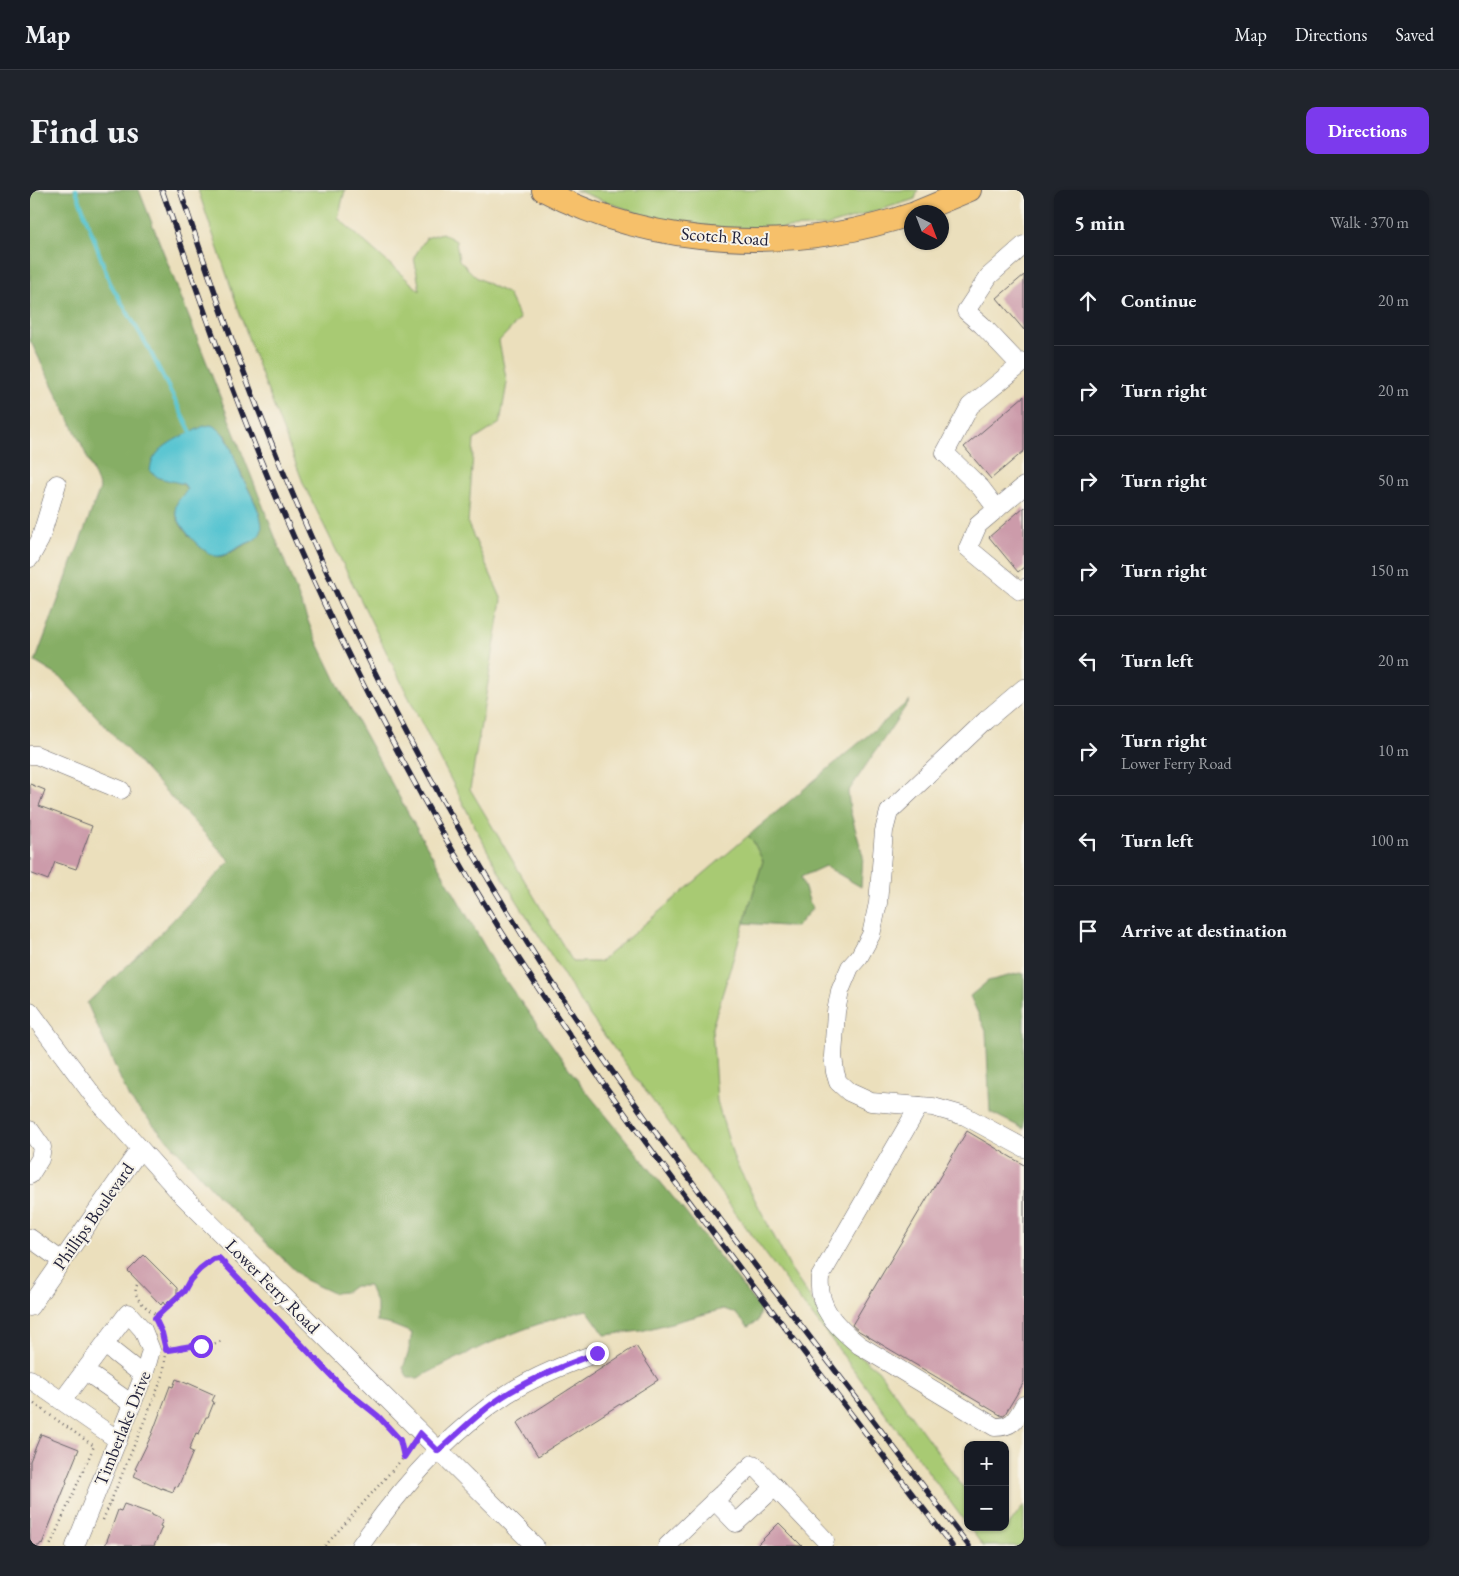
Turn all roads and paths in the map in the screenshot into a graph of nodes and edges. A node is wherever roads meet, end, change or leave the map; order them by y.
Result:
1 (543, 190) edge
2 (970, 190) edge
3 (934, 205) edge
4 (904, 216) edge
5 (1024, 246) edge
6 (1022, 364) edge
7 (57, 484) dead end
8 (1024, 486) edge
9 (997, 509) junction
10 (30, 558) edge
11 (1024, 588) edge
12 (1024, 688) edge
13 (30, 755) edge
14 (121, 790) dead end
15 (30, 1011) edge
16 (919, 1106) junction
17 (30, 1130) edge
18 (1024, 1148) edge
19 (140, 1149) junction
20 (30, 1175) edge
21 (30, 1238) edge
22 (62, 1261) junction
23 (137, 1285) dead end
24 (30, 1307) edge
25 (157, 1316) junction
26 (159, 1328) dead end
27 (221, 1341) dead end
28 (164, 1342) dead end
29 (104, 1345) junction
30 (166, 1350) junction
31 (597, 1353) dead end
32 (85, 1371) junction
33 (144, 1376) junction
34 (30, 1379) edge
35 (30, 1401) edge
36 (62, 1401) junction
37 (132, 1404) junction
38 (1024, 1405) edge
39 (420, 1433) junction
40 (118, 1440) junction
41 (438, 1451) junction
42 (404, 1457) junction
43 (775, 1487) junction
44 (714, 1500) junction
45 (102, 1522) dead end
46 (825, 1540) dead end
47 (50, 1546) edge
48 (75, 1546) edge
49 (326, 1546) edge
50 (360, 1546) edge
51 (535, 1546) edge
52 (667, 1546) edge

1 - 4 main road, Scotch Road
2 - 3 main road
5 - 6 street
6 - 9 street
7 - 10 street
8 - 9 street
9 - 11 street
12 - 16 street
13 - 14 street
15 - 19 street, Lower Ferry Road
16 - 18 street
16 - 38 street
17 - 20 street
19 - 22 street, Phillips Boulevard
19 - 39 street, Lower Ferry Road
21 - 22 street
22 - 24 street, Phillips Boulevard
23 - 25 path
25 - 26 path
25 - 42 path
27 - 30 path
28 - 30 path
29 - 32 street
29 - 33 street
29 - 33 street, Timberlake Drive
30 - 45 path
31 - 41 street
32 - 36 street
32 - 37 street
33 - 37 street, Timberlake Drive
34 - 36 street
35 - 47 path
36 - 40 street
37 - 40 street, Timberlake Drive
39 - 41 street, Lower Ferry Road
39 - 42 path
40 - 48 street, Timberlake Drive
41 - 50 street
41 - 51 street, Lower Ferry Road
42 - 49 path
43 - 44 street
43 - 44 street
43 - 46 street
44 - 52 street

